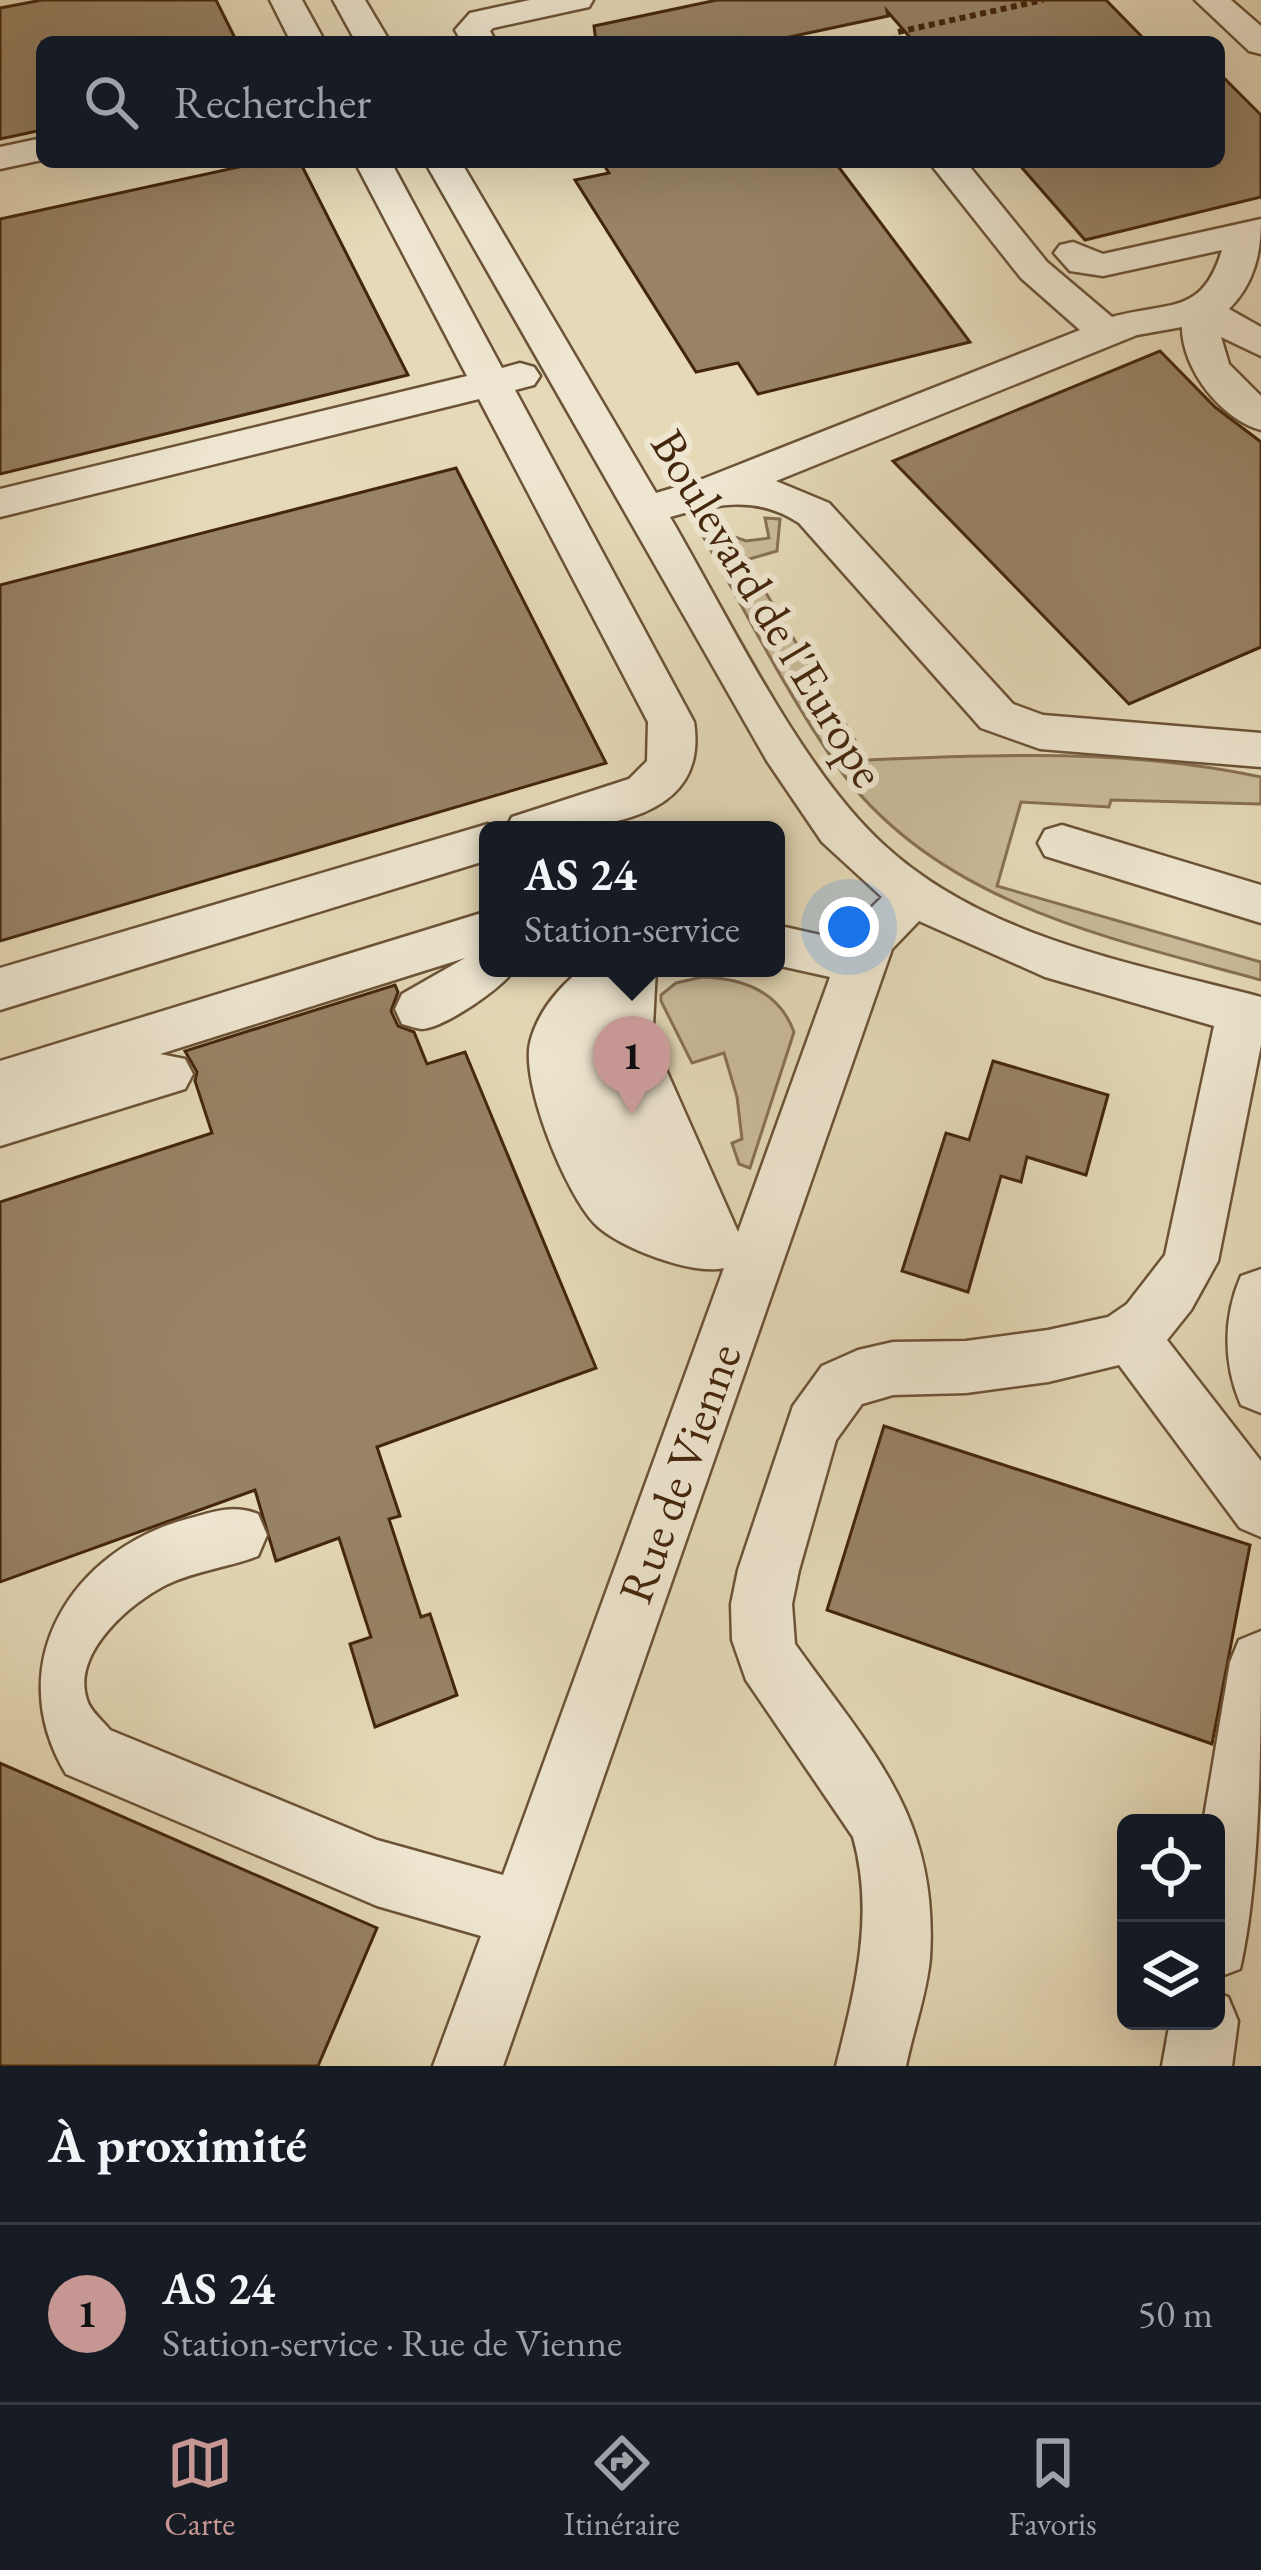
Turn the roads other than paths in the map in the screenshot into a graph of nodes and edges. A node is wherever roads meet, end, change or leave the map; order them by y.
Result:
1 (286, 0) edge
2 (349, 0) edge
3 (577, 0) edge
4 (1210, 0) edge
5 (305, 36) edge
6 (370, 36) edge
7 (476, 36) edge
8 (1261, 44) edge
9 (36, 150) edge
10 (0, 158) edge
11 (376, 168) edge
12 (452, 168) edge
13 (952, 168) edge
14 (1254, 231) edge
15 (1072, 253) dead end
16 (1204, 311) junction
17 (1106, 332) junction
18 (1261, 344) edge
19 (561, 366) junction
20 (491, 382) junction
21 (1261, 416) edge
22 (715, 490) junction
23 (0, 502) edge
24 (645, 510) junction
25 (1261, 750) edge
26 (557, 821) edge
27 (1062, 843) dead end
28 (479, 845) edge
29 (915, 894) junction
30 (1261, 904) edge
31 (479, 934) edge
32 (785, 947) edge
33 (860, 964) junction
34 (479, 974) edge
35 (618, 977) edge
36 (631, 977) edge
37 (0, 989) edge
38 (420, 1009) dead end
39 (1252, 1016) edge
40 (167, 1074) dead end
41 (0, 1083) edge
42 (0, 1124) edge
43 (736, 1252) junction
44 (1261, 1294) edge
45 (1130, 1335) junction
46 (1261, 1386) edge
47 (1261, 1508) edge
48 (237, 1535) dead end
49 (1261, 1662) edge
50 (522, 1914) junction
51 (1220, 1922) edge
52 (1203, 2030) edge
53 (467, 2066) edge
54 (871, 2066) edge
55 (1197, 2066) edge

1 - 5 street
2 - 6 street
3 - 7 street
4 - 8 street
9 - 10 street
11 - 20 street
12 - 19 street, Boulevard de l'Europe
13 - 17 street
14 - 15 street
14 - 16 street
16 - 17 street
16 - 18 street
16 - 21 street
17 - 22 street
19 - 20 street
19 - 24 street, Boulevard de l'Europe
20 - 23 street
20 - 26 street
22 - 24 street
22 - 25 street
24 - 29 street, Boulevard de l'Europe
27 - 30 street
28 - 37 street
29 - 33 street, Rue de Vienne
29 - 39 street, Boulevard de l'Europe
31 - 41 street
32 - 33 street
33 - 43 street, Rue de Vienne
34 - 38 street
35 - 43 street
36 - 43 street
39 - 45 street
40 - 42 street
43 - 50 street, Rue de Vienne
44 - 46 street
45 - 47 street
45 - 54 street
48 - 50 street
49 - 51 street
50 - 53 street, Rue de Vienne
52 - 55 street

